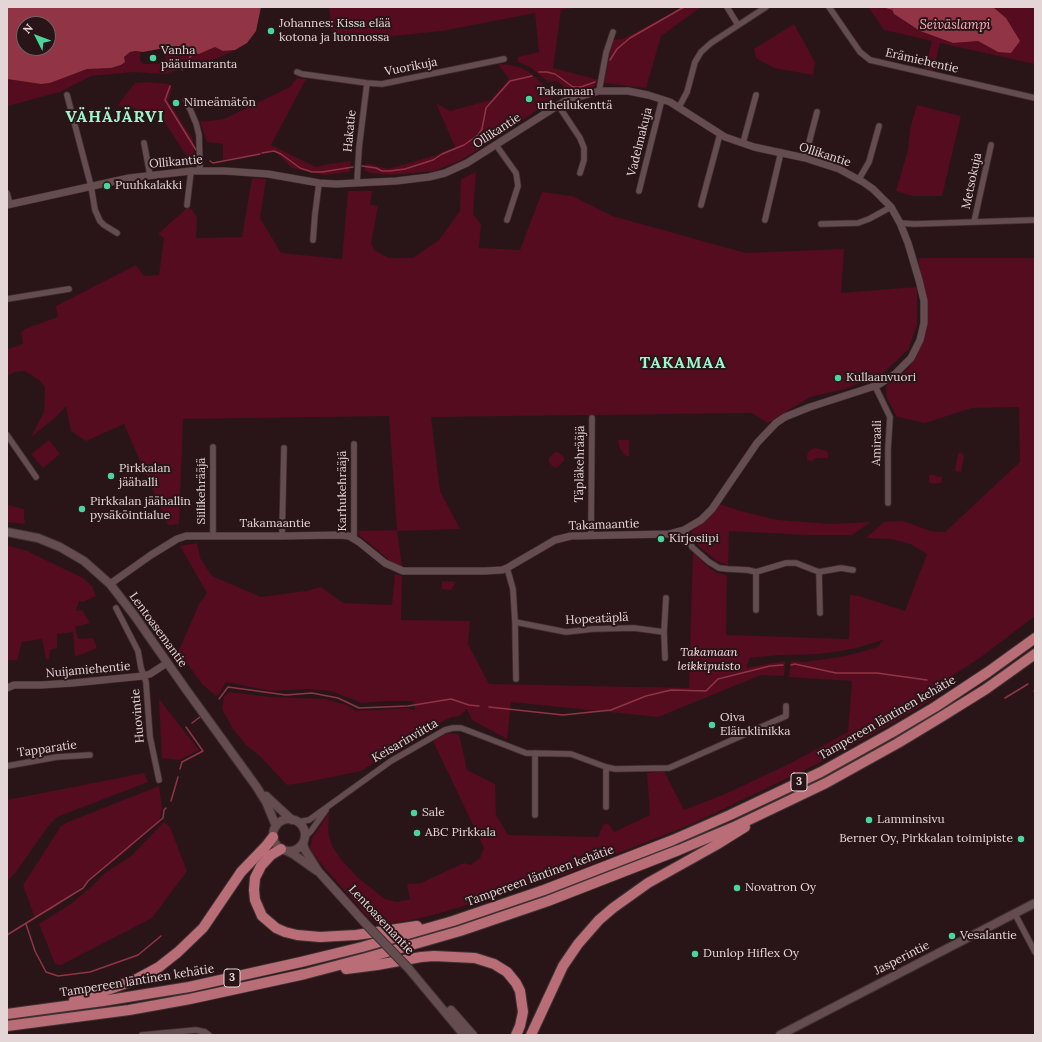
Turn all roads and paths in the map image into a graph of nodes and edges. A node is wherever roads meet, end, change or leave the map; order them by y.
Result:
1 (727, 7) edge
2 (766, 7) edge
3 (829, 7) edge
4 (738, 25) junction
5 (613, 32) dead end
6 (504, 59) dead end
7 (297, 72) dead end
8 (367, 83) junction
9 (599, 91) junction
10 (67, 95) dead end
11 (756, 95) dead end
12 (1035, 98) edge
13 (662, 99) junction
14 (186, 100) dead end
15 (556, 105) junction
16 (679, 107) junction
17 (817, 112) dead end
18 (879, 126) dead end
19 (720, 134) junction
20 (144, 143) dead end
21 (743, 143) junction
22 (496, 145) junction
23 (991, 145) dead end
24 (781, 152) junction
25 (804, 158) junction
26 (200, 170) junction
27 (191, 171) junction
28 (580, 173) dead end
29 (150, 175) junction
30 (859, 179) junction
31 (357, 182) junction
32 (319, 183) junction
33 (91, 186) junction
34 (639, 191) dead end
35 (7, 193) edge
36 (8, 205) edge
37 (188, 205) dead end
38 (701, 205) dead end
39 (891, 207) junction
40 (507, 220) dead end
41 (765, 220) dead end
42 (1035, 220) edge
43 (974, 222) junction
44 (900, 223) junction
45 (821, 224) dead end
46 (116, 233) dead end
47 (313, 240) dead end
48 (919, 280) joint
49 (69, 289) dead end
50 (7, 299) edge
51 (875, 386) junction
52 (592, 418) dead end
53 (7, 435) edge
54 (354, 444) dead end
55 (213, 447) dead end
56 (284, 448) dead end
57 (36, 477) dead end
58 (888, 503) dead end
59 (684, 530) junction
60 (7, 532) edge
61 (213, 535) junction
62 (592, 535) junction
63 (282, 536) junction
64 (354, 539) junction
65 (507, 568) junction
66 (853, 570) dead end
67 (756, 572) junction
68 (819, 572) junction
69 (110, 584) junction
70 (666, 598) dead end
71 (116, 608) dead end
72 (756, 610) dead end
73 (820, 613) dead end
74 (515, 622) junction
75 (664, 632) junction
76 (1035, 638) edge
77 (1035, 654) edge
78 (665, 658) dead end
79 (167, 663) junction
80 (143, 676) junction
81 (516, 679) dead end
82 (7, 688) edge
83 (786, 706) dead end
84 (535, 753) junction
85 (90, 755) dead end
86 (7, 766) edge
87 (606, 767) junction
88 (159, 780) dead end
89 (256, 786) junction
90 (782, 804) junction
91 (328, 806) junction
92 (606, 807) dead end
93 (535, 815) dead end
94 (295, 821) junction
95 (276, 826) junction
96 (273, 837) junction
97 (304, 840) junction
98 (283, 850) junction
99 (318, 871) junction
100 (1035, 903) edge
101 (1015, 914) junction
102 (453, 921) junction
103 (1035, 952) edge
104 (304, 974) junction
105 (425, 987) junction
106 (42, 1009) junction
107 (7, 1014) edge
108 (7, 1026) edge
109 (142, 1035) edge
110 (209, 1035) edge
111 (464, 1035) edge
112 (473, 1035) edge
113 (516, 1035) edge
114 (531, 1035) edge
115 (780, 1035) edge

1 - 4 street
2 - 4 street
3 - 12 street, Erämiehentie
4 - 16 street
5 - 9 street
6 - 8 street, Vuorikuja
7 - 8 street, Vuorikuja
8 - 31 street, Hakatie
9 - 13 street, Ollikantie
9 - 15 street, Ollikantie
10 - 33 street
11 - 21 street
13 - 16 street, Ollikantie
13 - 34 street, Vadelmakuja
14 - 26 street
15 - 22 street, Ollikantie
15 - 28 street
16 - 19 street, Ollikantie
17 - 25 street
18 - 30 street
19 - 21 street, Ollikantie
19 - 38 street
20 - 29 street
21 - 24 street, Ollikantie
22 - 31 street, Ollikantie
22 - 40 street
23 - 43 street, Metsokuja
24 - 25 street, Ollikantie
24 - 41 street
25 - 30 street, Ollikantie
26 - 27 street, Ollikantie
26 - 32 street, Ollikantie
27 - 29 street, Ollikantie
27 - 37 street
29 - 33 street, Ollikantie
30 - 39 street, Ollikantie
31 - 32 street, Ollikantie
32 - 47 street
33 - 36 street, Ollikantie
33 - 46 street
35 - 36 street
39 - 44 street, Ollikantie
39 - 45 street
42 - 43 street
43 - 44 street
44 - 48 street, Ollikantie
48 - 51 street, Takamaantie
49 - 50 street
51 - 58 street, Amiraali
51 - 59 street, Takamaantie
52 - 62 street, Täpläkehrääjä
53 - 57 street
54 - 64 street, Karhukehrääjä
55 - 61 street, Siilikehrääjä
56 - 63 street
59 - 62 street, Takamaantie
59 - 67 street
60 - 69 main road, Lentoasemantie
61 - 63 street, Takamaantie
61 - 69 street, Takamaantie
62 - 65 street, Takamaantie
63 - 64 street, Takamaantie
64 - 65 street, Takamaantie
65 - 74 street
66 - 68 street
67 - 68 street
67 - 72 street
68 - 73 street
69 - 79 main road, Lentoasemantie
70 - 75 street
71 - 80 street, Huovintie
74 - 75 street, Hopeatäplä
74 - 81 street
75 - 78 street
76 - 102 highway, Tampereen läntinen kehätie / 3
77 - 90 highway, Tampereen läntinen kehätie / 3
79 - 80 street, Nuijamiehentie
79 - 89 main road, Lentoasemantie
80 - 82 street, Nuijamiehentie
80 - 88 street, Huovintie
83 - 87 street, Keisarinviitta
84 - 87 street, Keisarinviitta
84 - 91 street, Keisarinviitta
84 - 93 street
85 - 86 street, Tapparatie
87 - 92 street
89 - 94 main road, Lentoasemantie
89 - 95 main road, Lentoasemantie
90 - 104 highway, Tampereen läntinen kehätie / 3
90 - 114 highway
91 - 94 street, Keisarinviitta
91 - 97 street, Keisarinviitta
94 - 95 main road
94 - 97 main road
95 - 96 main road
96 - 98 main road
96 - 106 highway
97 - 98 main road
97 - 99 main road, Lentoasemantie
98 - 99 main road, Lentoasemantie
98 - 102 highway
99 - 105 main road, Lentoasemantie, bridge
100 - 101 main road, Jasperintie
101 - 103 street
101 - 115 main road, Jasperintie
102 - 106 highway, Tampereen läntinen kehätie / 3
104 - 108 highway, Tampereen läntinen kehätie / 3
104 - 113 highway
105 - 111 main road, Lentoasemantie
105 - 112 main road, Lentoasemantie
106 - 107 highway, Tampereen läntinen kehätie / 3
109 - 110 street

